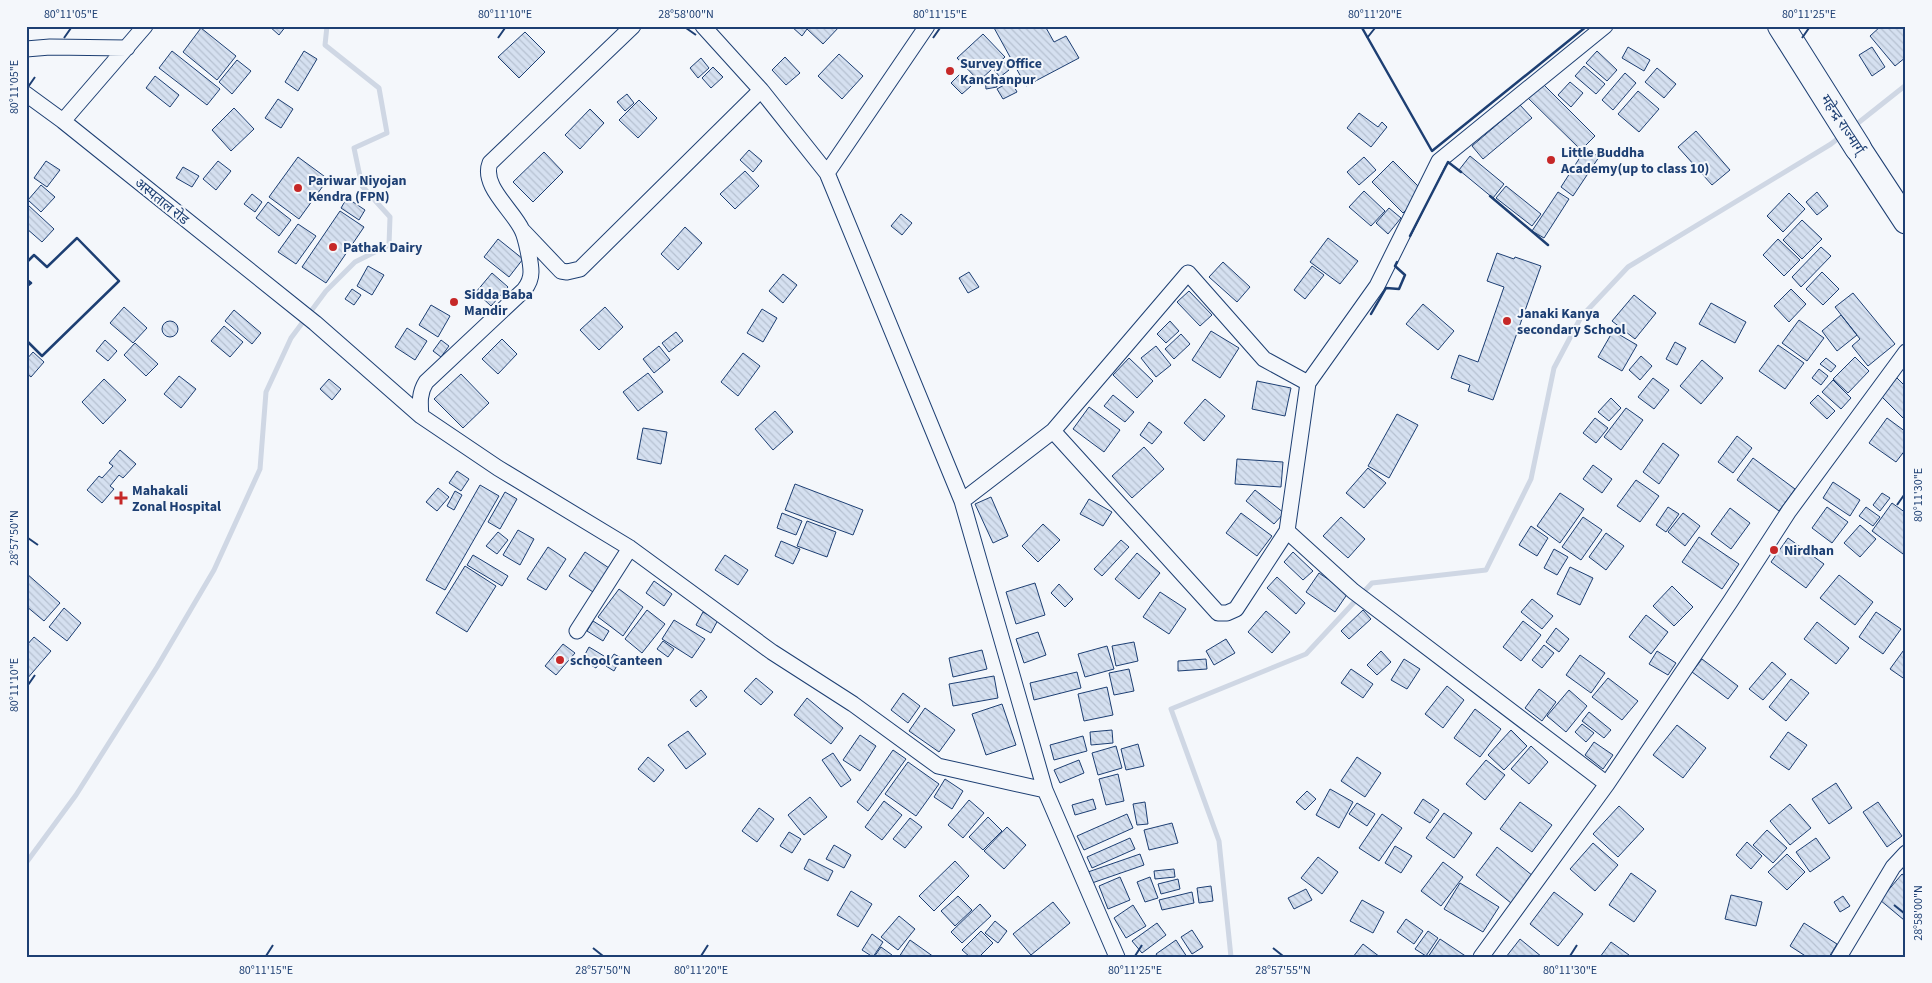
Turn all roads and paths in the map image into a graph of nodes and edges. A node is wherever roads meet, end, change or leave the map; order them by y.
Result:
1 (145, 26) edge
2 (633, 26) edge
3 (703, 26) edge
4 (927, 26) edge
5 (1605, 26) edge
6 (1781, 26) edge
7 (127, 48) junction
8 (26, 49) edge
9 (762, 90) junction
10 (26, 94) edge
11 (63, 122) junction
12 (1858, 148) joint
13 (827, 173) junction
14 (1906, 220) edge
15 (523, 231) junction
16 (1906, 352) edge
17 (1308, 383) junction
18 (421, 416) junction
19 (1052, 431) junction
20 (962, 501) junction
21 (1286, 531) junction
22 (630, 548) junction
23 (577, 631) dead end
24 (1608, 784) junction
25 (1045, 790) junction
26 (1906, 853) edge
27 (1117, 957) edge
28 (1482, 957) edge
29 (1838, 957) edge

1 - 7 street
2 - 15 street
3 - 9 street
4 - 13 street
5 - 17 street
6 - 12 highway, महेन्द्र राज्मार्ग्
7 - 8 street
7 - 11 street
9 - 13 street
9 - 15 street
10 - 11 street, अस्पताल रोड
11 - 18 street, अस्पताल रोड
12 - 14 main road, महेन्द्र राज्मार्ग्
13 - 20 street
15 - 18 street
16 - 24 street
17 - 19 street
17 - 21 street
18 - 22 street, अस्पताल रोड
19 - 20 street
19 - 21 street
20 - 25 street
21 - 24 street
22 - 23 street
22 - 25 street, अस्पताल रोड
24 - 28 street
25 - 27 street
26 - 29 street

